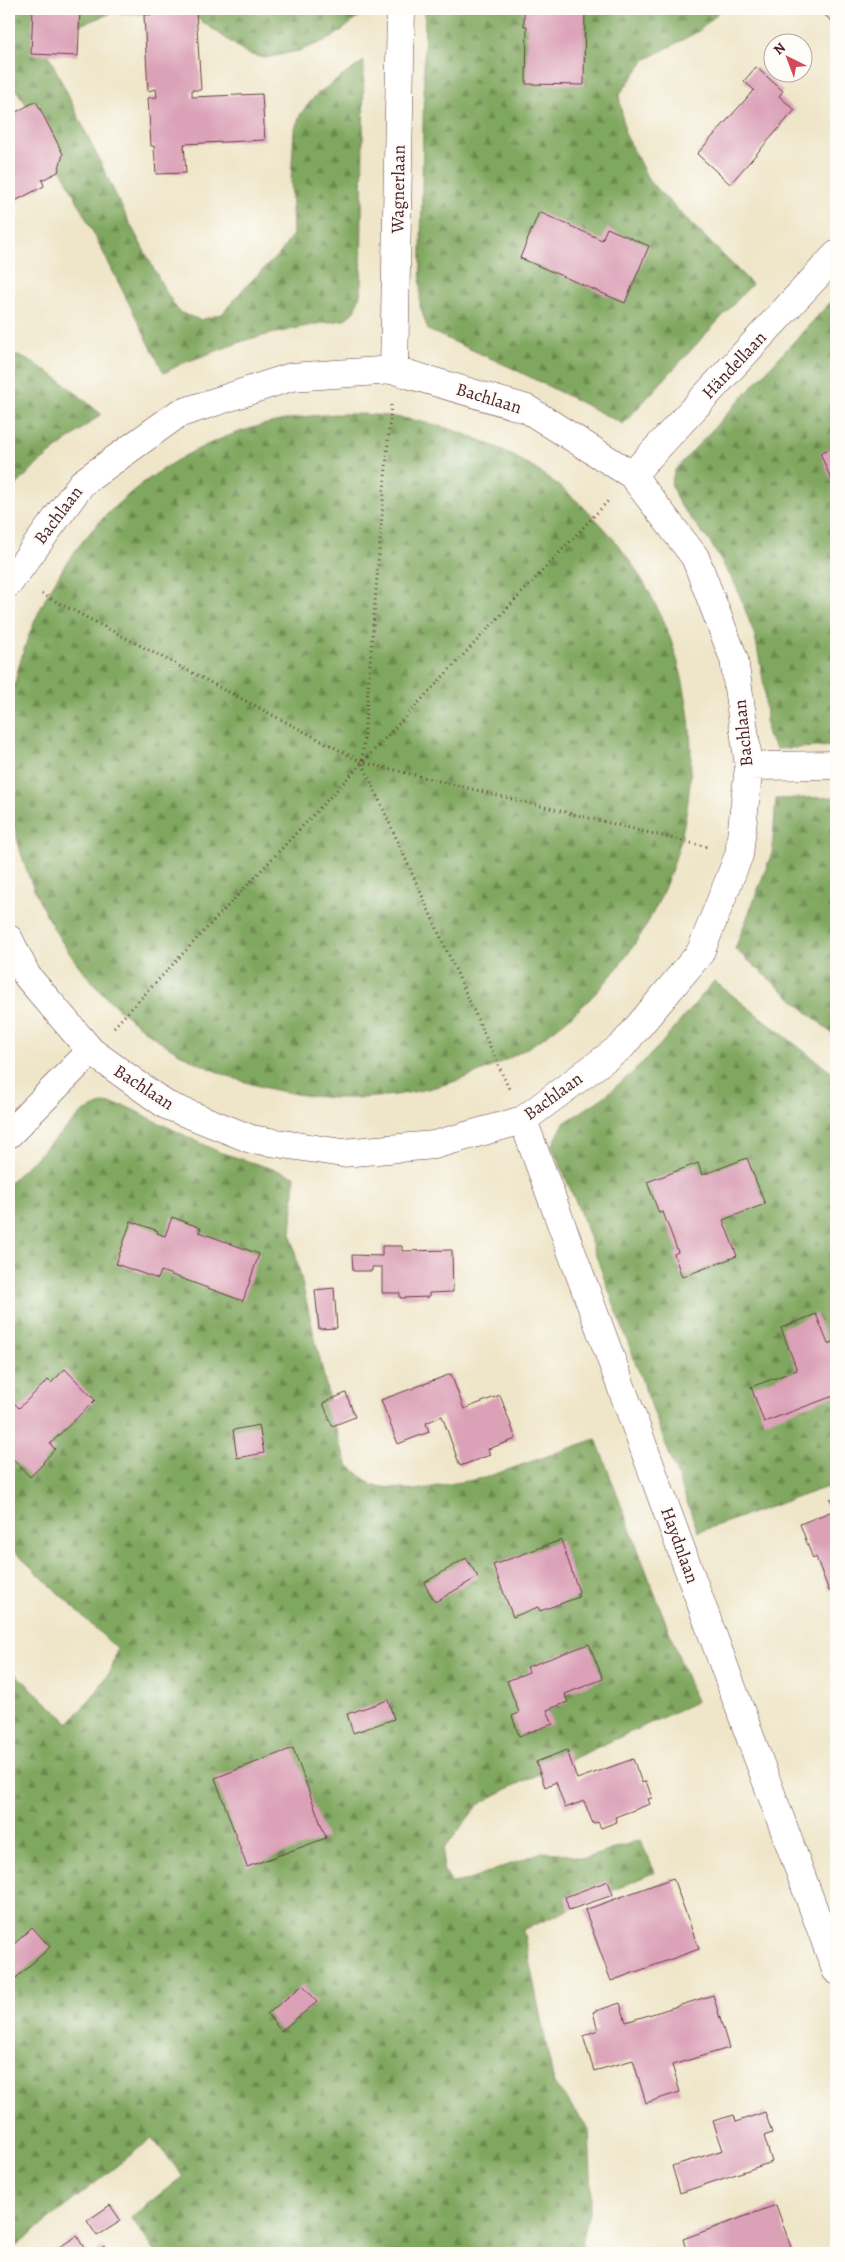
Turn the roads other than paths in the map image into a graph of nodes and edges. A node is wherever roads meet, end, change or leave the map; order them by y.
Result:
1 (401, 9) edge
2 (836, 255) edge
3 (394, 370) junction
4 (632, 475) junction
5 (10, 580) edge
6 (836, 765) edge
7 (749, 766) junction
8 (9, 939) edge
9 (91, 1052) junction
10 (523, 1120) junction
11 (9, 1134) edge
12 (836, 1970) edge

1 - 3 street, Wagnerlaan
2 - 4 street, Händellaan
3 - 4 street, Bachlaan
3 - 5 street, Bachlaan
4 - 7 street, Bachlaan
6 - 7 street
7 - 10 street, Bachlaan
8 - 9 street, Bachlaan
9 - 10 street, Bachlaan
9 - 11 street
10 - 12 street, Haydnlaan

